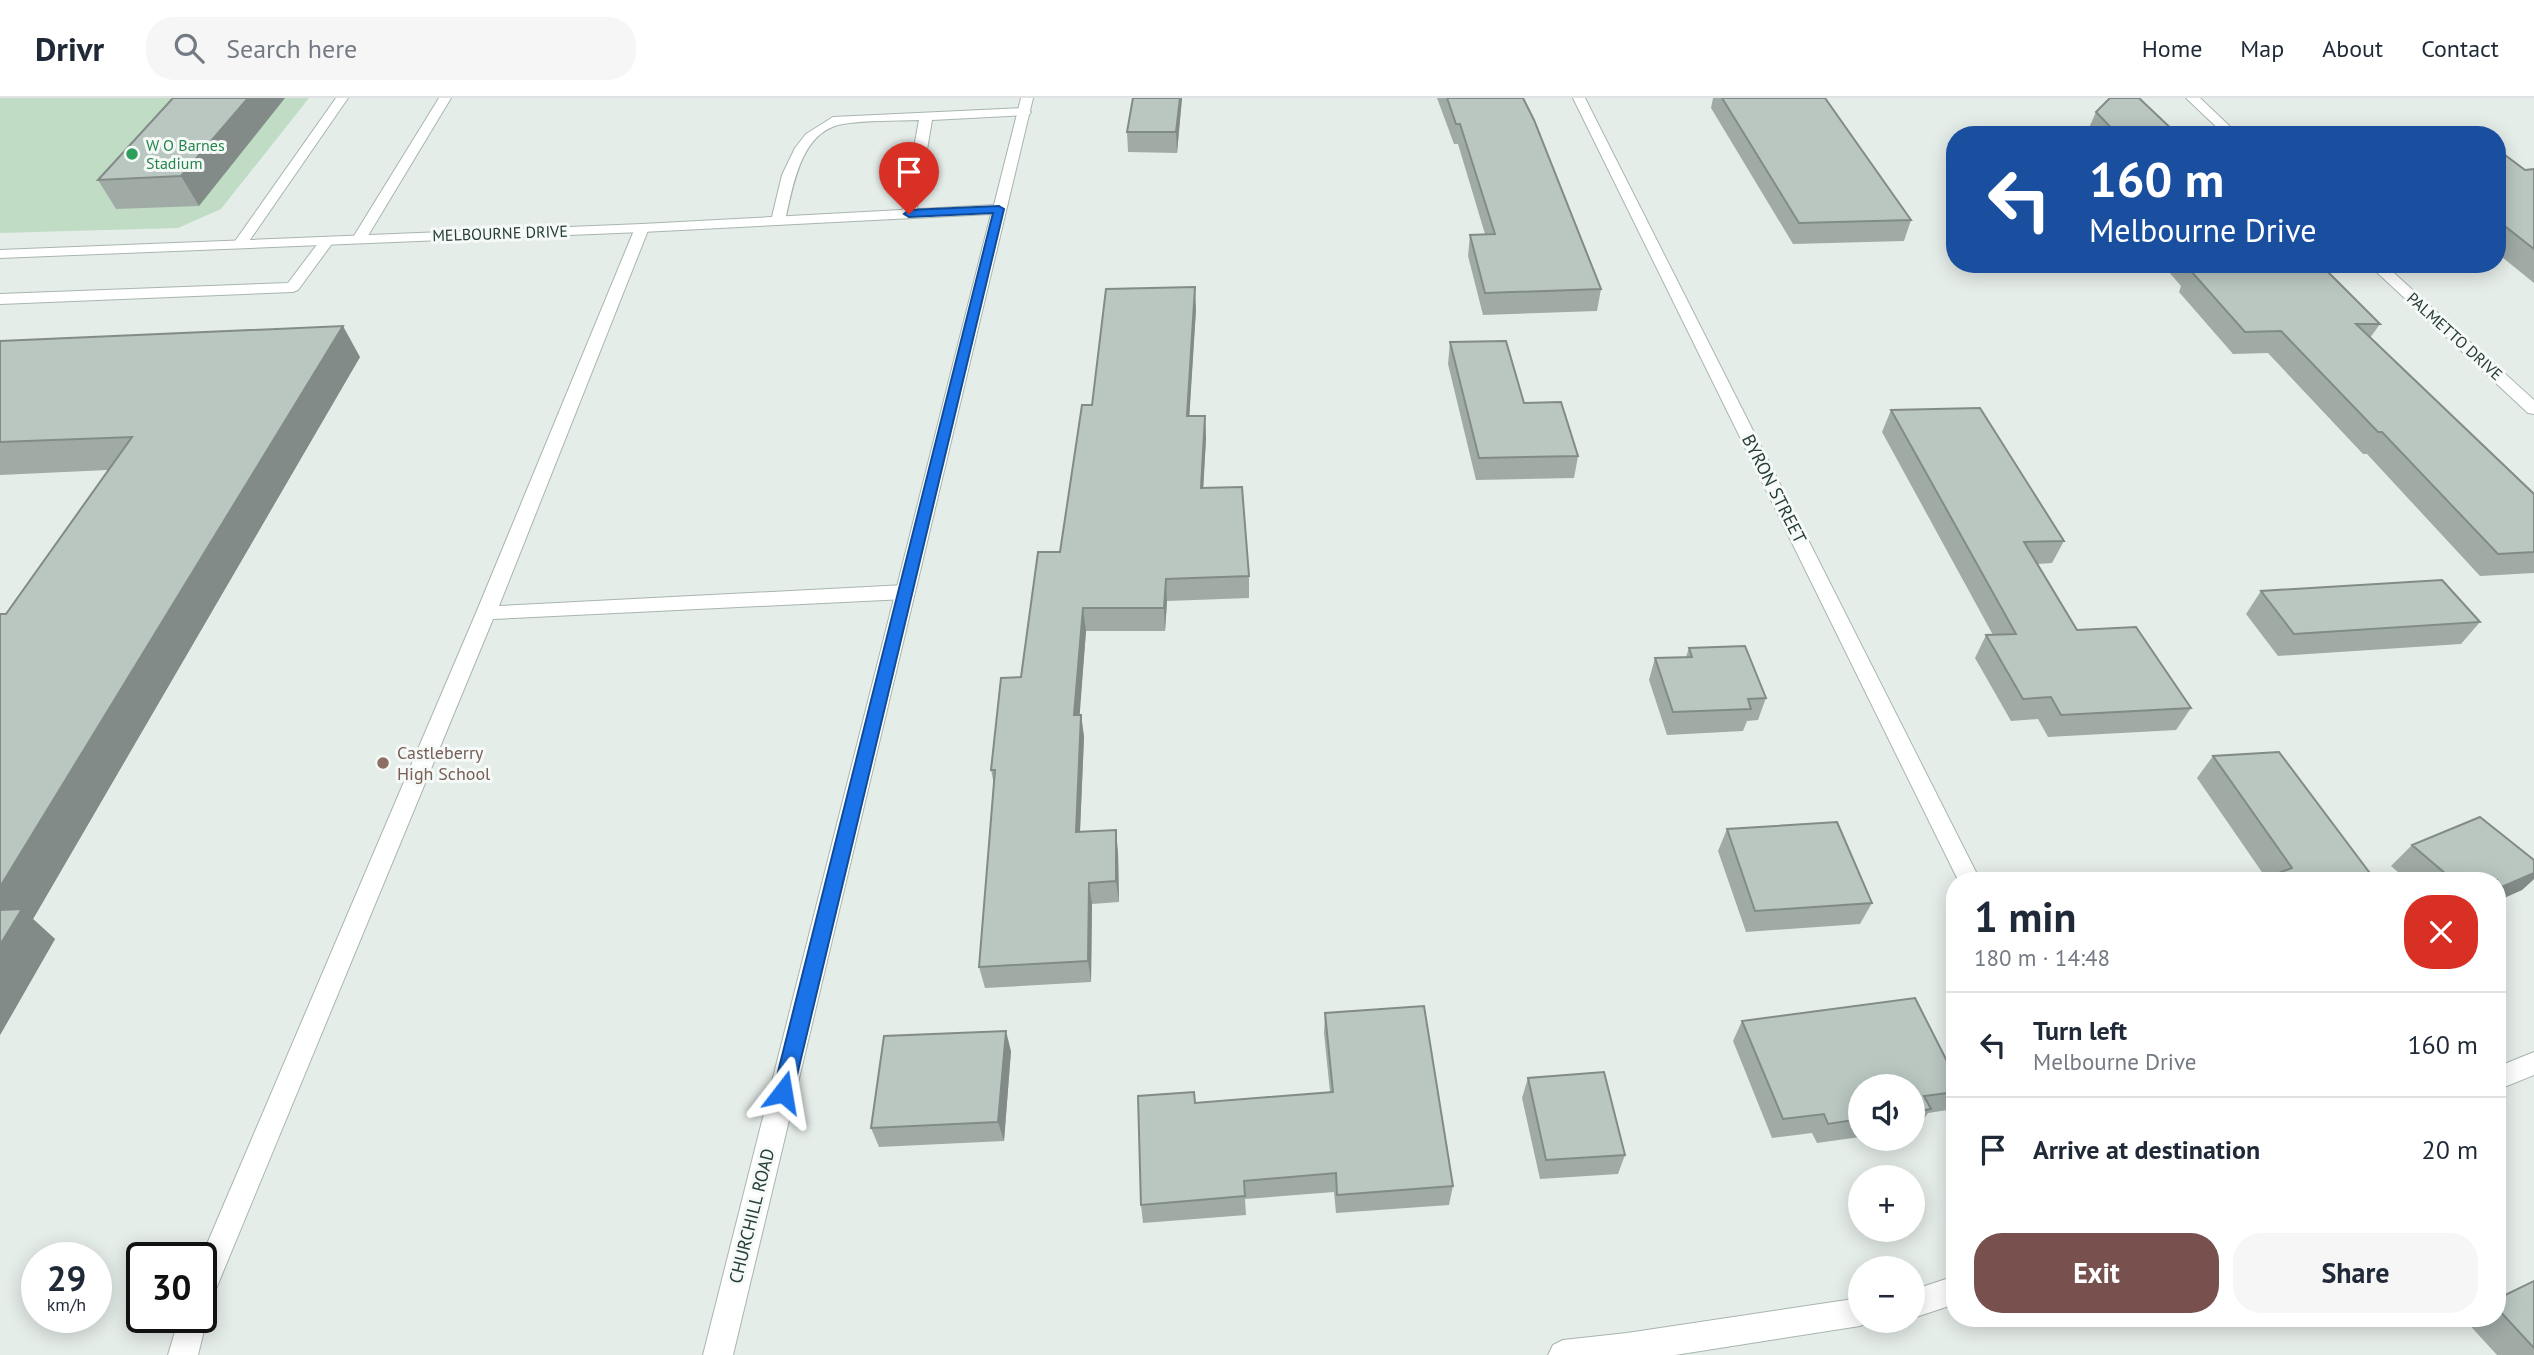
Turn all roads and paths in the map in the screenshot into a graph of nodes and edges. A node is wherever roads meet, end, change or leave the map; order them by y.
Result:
1 (342, 98) edge
2 (445, 98) edge
3 (1579, 98) edge
4 (2192, 98) edge
5 (1025, 105) edge
6 (926, 116) junction
7 (2223, 126) edge
8 (999, 209) junction
9 (909, 214) junction
10 (778, 220) junction
11 (642, 228) junction
12 (359, 239) junction
13 (327, 241) junction
14 (240, 244) junction
15 (0, 254) edge
16 (2385, 273) edge
17 (0, 299) edge
18 (2534, 409) edge
19 (905, 592) junction
20 (486, 613) junction
21 (1965, 872) edge
22 (2534, 1063) edge
23 (2506, 1075) edge
24 (217, 1252) edge
25 (1946, 1293) edge
26 (1925, 1300) edge
27 (1848, 1314) edge
28 (189, 1333) edge
29 (183, 1355) edge
30 (718, 1355) edge
31 (1563, 1355) edge

1 - 14 street
2 - 12 street
3 - 21 street, BYRON STREET
4 - 7 street
5 - 6 street
5 - 8 street, CHURCHILL ROAD
6 - 9 street
6 - 10 street
8 - 9 street, MELBOURNE DRIVE
8 - 19 street, CHURCHILL ROAD
9 - 10 street, MELBOURNE DRIVE
10 - 11 street, MELBOURNE DRIVE
11 - 12 street, MELBOURNE DRIVE
11 - 20 street
12 - 13 street, MELBOURNE DRIVE
13 - 14 street, MELBOURNE DRIVE
13 - 17 street
14 - 15 street, MELBOURNE DRIVE
16 - 18 street, PALMETTO DRIVE
19 - 20 street
19 - 30 street, CHURCHILL ROAD
20 - 24 street
22 - 23 street
25 - 26 street
27 - 31 street
28 - 29 street

